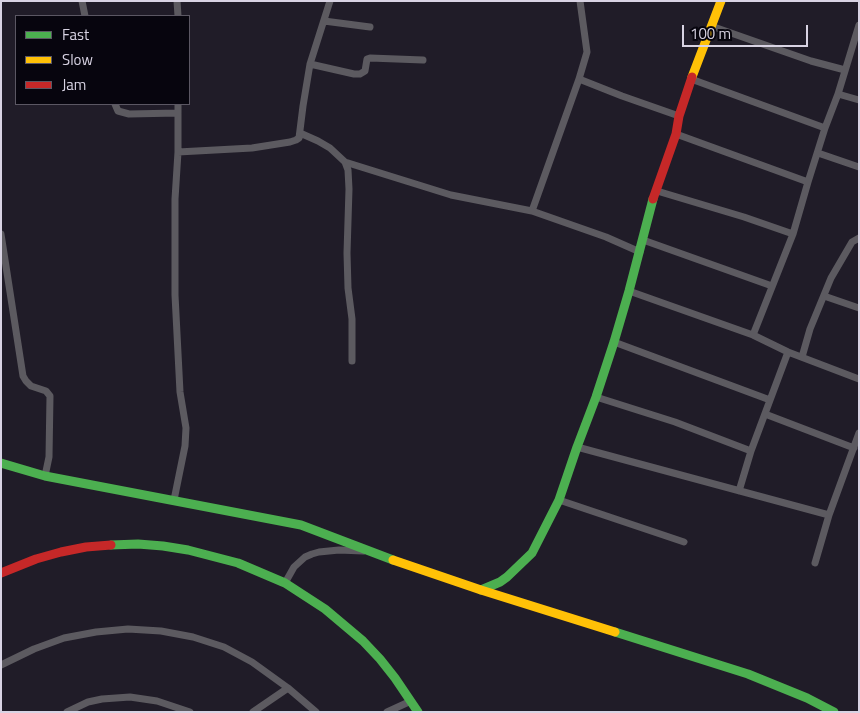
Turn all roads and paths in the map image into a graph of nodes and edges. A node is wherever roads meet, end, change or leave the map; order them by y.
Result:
1 (82, 1) edge
2 (177, 1) edge
3 (330, 1) edge
4 (580, 1) edge
5 (721, 1) edge
6 (85, 15) edge
7 (178, 15) edge
8 (324, 21) junction
9 (859, 25) edge
10 (370, 26) dead end
11 (711, 26) junction
12 (422, 60) dead end
13 (310, 64) junction
14 (845, 70) junction
15 (579, 79) junction
16 (690, 79) junction
17 (838, 94) junction
18 (859, 100) edge
19 (115, 105) edge
20 (178, 105) edge
21 (178, 112) junction
22 (679, 116) junction
23 (825, 128) junction
24 (300, 133) junction
25 (676, 134) junction
26 (178, 152) junction
27 (818, 153) junction
28 (345, 162) junction
29 (859, 167) edge
30 (808, 182) junction
31 (657, 191) junction
32 (532, 211) junction
33 (1, 234) edge
34 (793, 234) junction
35 (859, 238) edge
36 (643, 240) junction
37 (640, 252) junction
38 (772, 286) junction
39 (629, 291) junction
40 (824, 296) junction
41 (859, 308) edge
42 (753, 335) junction
43 (614, 342) junction
44 (788, 352) junction
45 (802, 357) junction
46 (352, 361) dead end
47 (859, 379) edge
48 (596, 397) junction
49 (770, 400) junction
50 (765, 414) junction
51 (859, 433) edge
52 (577, 447) junction
53 (854, 448) junction
54 (751, 451) junction
55 (1, 463) edge
56 (46, 476) junction
57 (739, 492) junction
58 (174, 500) junction
59 (559, 500) junction
60 (829, 515) junction
61 (684, 542) dead end
62 (368, 551) junction
63 (815, 563) dead end
64 (1, 573) edge
65 (285, 584) junction
66 (481, 590) junction
67 (1, 665) edge
68 (288, 688) junction
69 (411, 701) junction
70 (67, 712) edge
71 (190, 712) edge
72 (253, 712) edge
73 (316, 712) edge
74 (387, 712) edge
75 (418, 712) edge
76 (834, 712) edge

1 - 6 street
2 - 7 street
3 - 8 street
4 - 15 street
5 - 11 street
8 - 10 street
8 - 13 street
9 - 14 street
11 - 14 street
11 - 16 street
12 - 13 street
13 - 24 street
14 - 17 street
15 - 22 street
15 - 32 street
16 - 22 street
16 - 23 street
17 - 18 street
17 - 23 street
19 - 21 street
20 - 21 street
21 - 26 street
22 - 25 street
23 - 27 street
24 - 26 street
24 - 28 street
25 - 30 street
25 - 31 street
26 - 58 street
27 - 29 street
27 - 30 street
28 - 32 street
28 - 46 street
30 - 34 street
31 - 34 street
31 - 36 street
32 - 37 street
33 - 56 street
34 - 38 street
35 - 40 street
36 - 37 street
36 - 38 street
37 - 39 street
38 - 42 street
39 - 42 street
39 - 43 street
40 - 41 street
40 - 45 street
42 - 44 street
43 - 48 street
43 - 49 street
44 - 45 street
44 - 49 street
45 - 47 street
48 - 52 street
48 - 54 street
49 - 50 street
50 - 53 street
50 - 54 street
51 - 53 street
52 - 57 street
52 - 59 street
53 - 60 street
54 - 57 street
55 - 56 street
56 - 58 street
57 - 60 street
58 - 62 street
59 - 61 street
59 - 66 street
60 - 63 street
62 - 65 street
62 - 66 street
64 - 65 street
65 - 69 street
66 - 76 street
67 - 68 street
68 - 72 street
68 - 73 street
69 - 74 street
69 - 75 street
70 - 71 street

